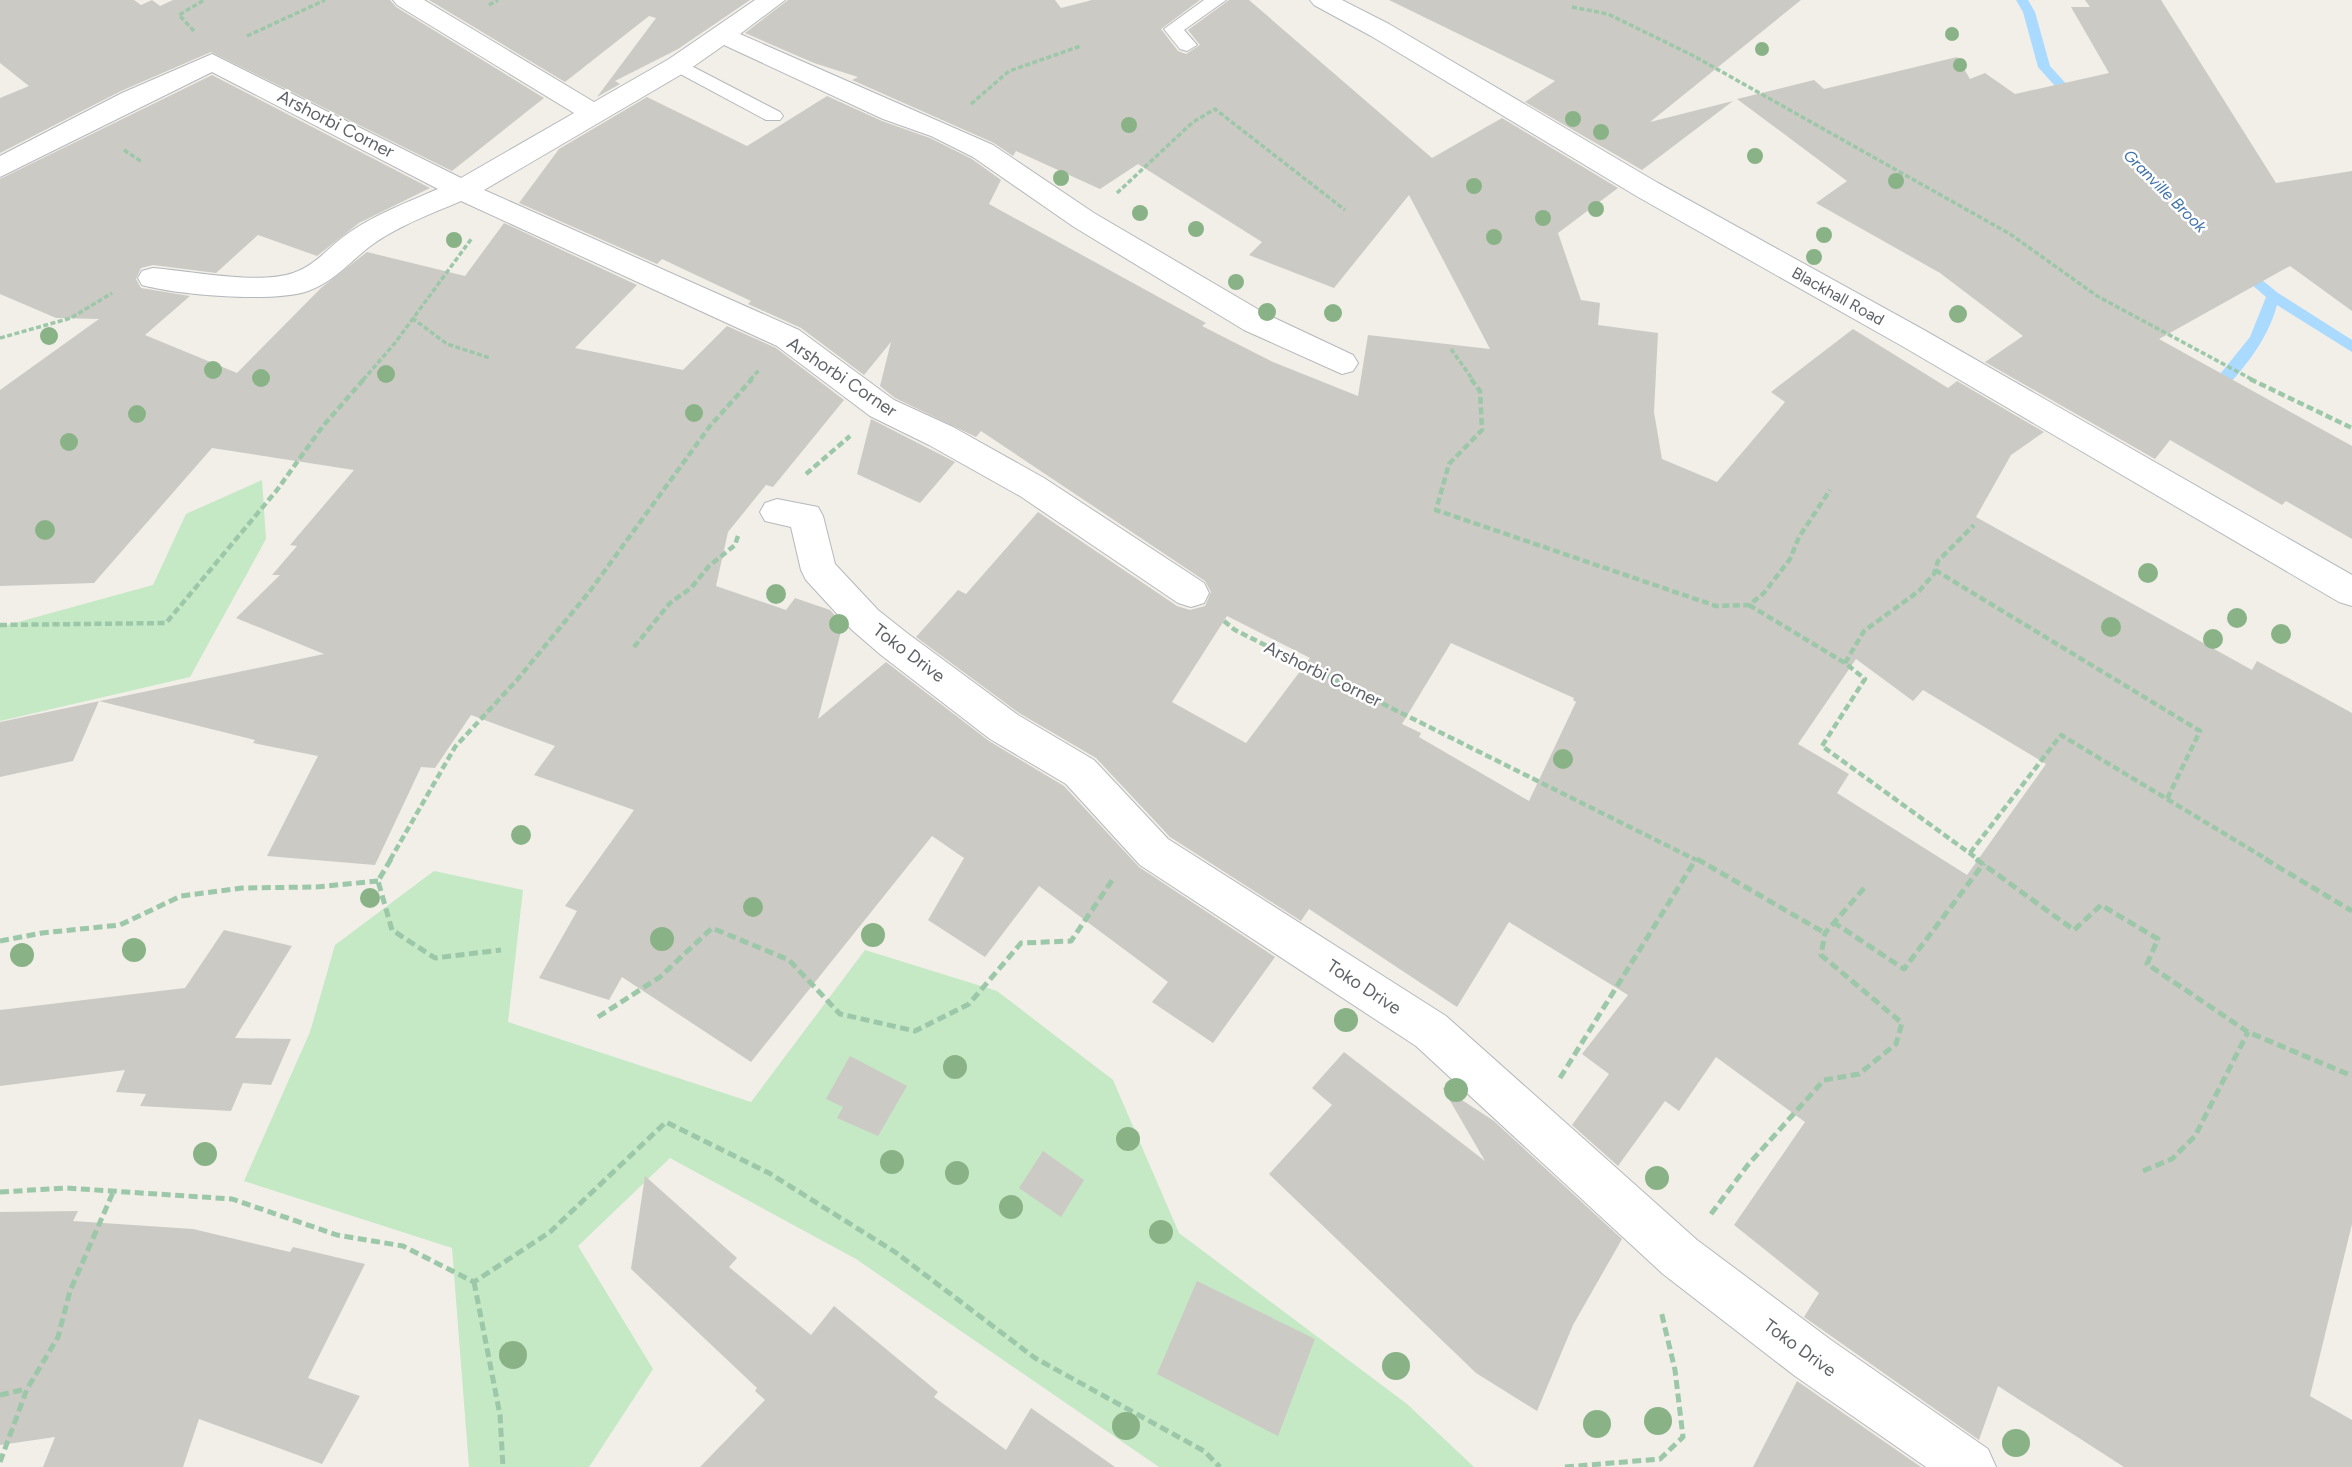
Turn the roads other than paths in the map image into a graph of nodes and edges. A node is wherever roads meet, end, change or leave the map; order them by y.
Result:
1 (406, 0) edge
2 (772, 0) edge
3 (1217, 0) edge
4 (1323, 0) edge
5 (722, 35) junction
6 (1187, 45) dead end
7 (678, 65) junction
8 (593, 113) junction
9 (773, 116) dead end
10 (0, 168) edge
11 (464, 189) junction
12 (153, 278) road end
13 (1342, 363) dead end
14 (777, 512) dead end
15 (2352, 592) edge
16 (1191, 593) road end
17 (1970, 1467) edge

1 - 8 street
2 - 5 street
3 - 6 lane
4 - 15 street, Blackhall Road
5 - 7 street
5 - 13 street
7 - 8 street
7 - 9 lane
8 - 11 street
10 - 11 street, Arshorbi Corner
11 - 12 street
11 - 16 street, Arshorbi Corner
14 - 17 street, Toko Drive

